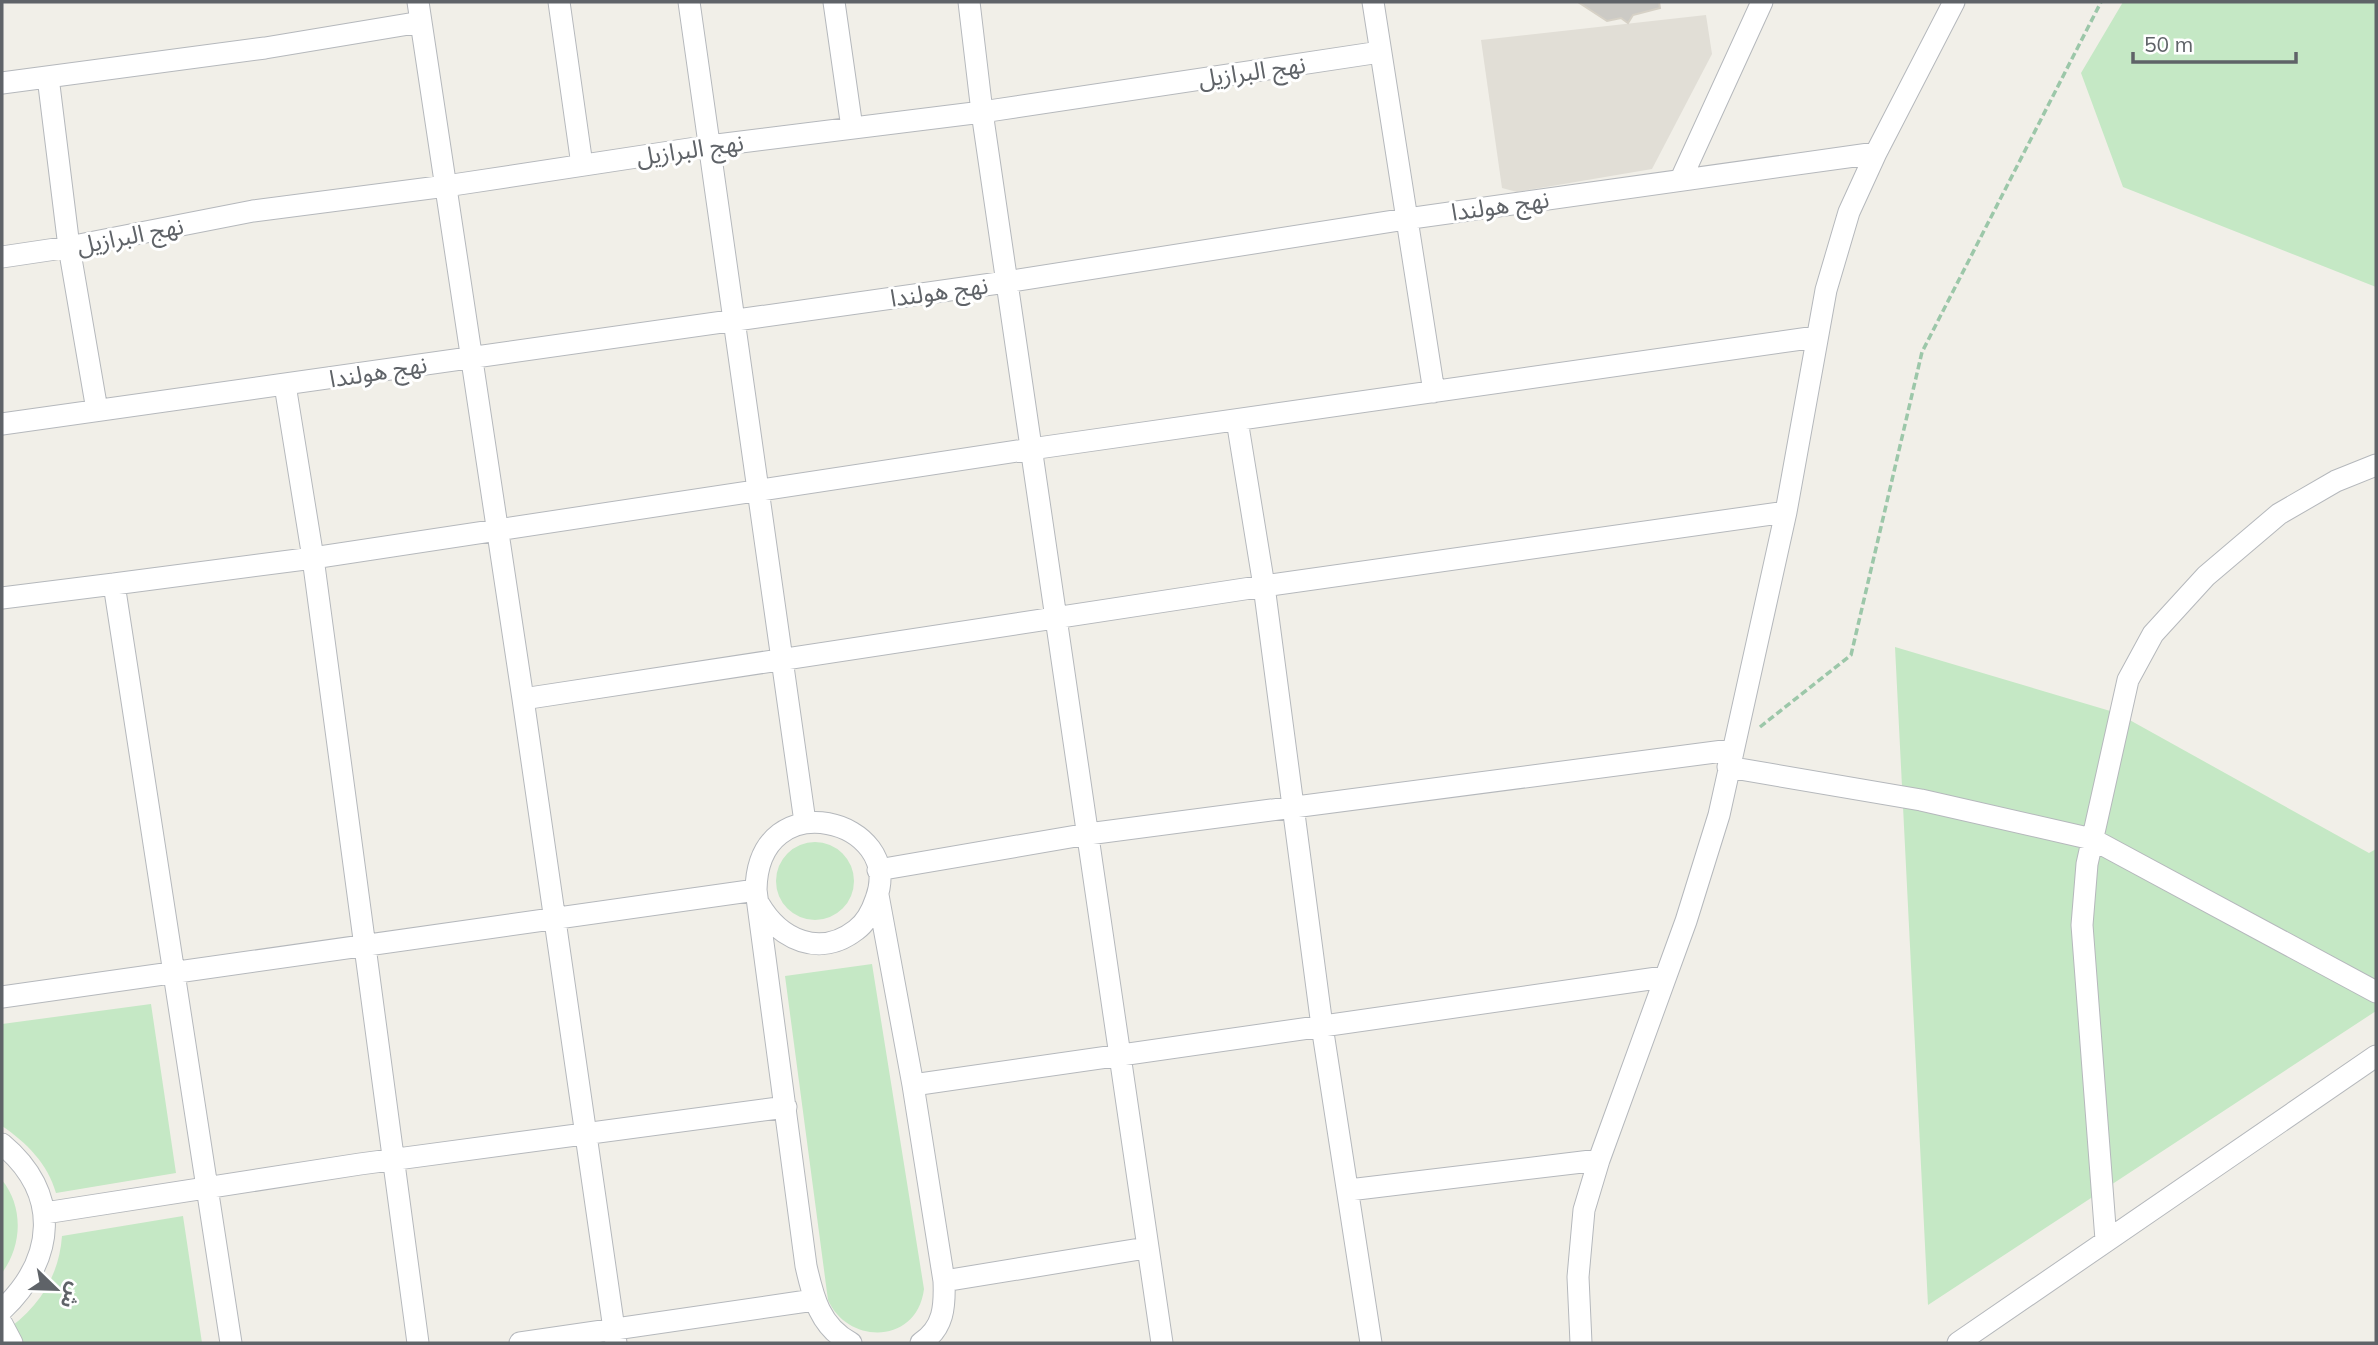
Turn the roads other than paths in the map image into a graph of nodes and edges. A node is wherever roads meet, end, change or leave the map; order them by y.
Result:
1 (559, 2) edge
2 (688, 2) edge
3 (834, 2) edge
4 (969, 2) edge
5 (1373, 2) edge
6 (1762, 2) edge
7 (1954, 2) edge
8 (420, 12) edge
9 (1381, 52) junction
10 (48, 77) junction
11 (2, 83) edge
12 (982, 112) junction
13 (852, 128) junction
14 (709, 146) junction
15 (1876, 153) junction
16 (582, 165) junction
17 (1681, 178) junction
18 (446, 187) junction
19 (1406, 219) junction
20 (69, 247) junction
21 (2, 257) edge
22 (1006, 282) junction
23 (734, 320) junction
24 (1816, 337) junction
25 (471, 357) junction
26 (285, 385) junction
27 (1434, 392) junction
28 (97, 410) junction
29 (1237, 420) junction
30 (2, 424) edge
31 (1031, 449) junction
32 (2376, 465) edge
33 (758, 491) junction
34 (1786, 512) junction
35 (498, 530) junction
36 (313, 558) junction
37 (114, 584) junction
38 (1264, 586) junction
39 (2, 598) edge
40 (1057, 617) junction
41 (783, 661) junction
42 (523, 699) junction
43 (1730, 759) junction
44 (1295, 805) junction
45 (805, 822) junction
46 (1088, 834) junction
47 (2092, 839) junction
48 (878, 870) junction
49 (878, 895) junction
50 (758, 897) junction
51 (554, 919) junction
52 (364, 946) junction
53 (174, 972) junction
54 (1664, 977) junction
55 (2376, 992) edge
56 (2, 997) edge
57 (1322, 1026) junction
58 (1117, 1054) junction
59 (2376, 1056) edge
60 (913, 1085) junction
61 (786, 1107) junction
62 (585, 1135) junction
63 (2, 1144) edge
64 (394, 1160) junction
65 (1599, 1160) junction
66 (208, 1188) junction
67 (1349, 1190) junction
68 (45, 1213) junction
69 (2106, 1240) junction
70 (1146, 1248) junction
71 (944, 1281) junction
72 (814, 1300) junction
73 (2, 1310) edge
74 (2, 1324) edge
75 (615, 1337) edge
76 (12, 1343) edge
77 (230, 1343) edge
78 (418, 1343) edge
79 (520, 1343) edge
80 (850, 1343) edge
81 (921, 1343) edge
82 (1161, 1343) edge
83 (1371, 1343) edge
84 (1581, 1343) edge
85 (1958, 1343) edge

1 - 16 street
2 - 14 street
3 - 13 street
4 - 12 street
5 - 9 street
6 - 17 street
7 - 15 street
8 - 10 street
8 - 18 street
9 - 12 street, نهج البرازيل
9 - 19 street
10 - 11 street
10 - 20 street
12 - 13 street, نهج البرازيل
12 - 22 street
13 - 14 street, نهج البرازيل
14 - 16 street, نهج البرازيل
14 - 23 street
15 - 17 street, نهج هولندا
15 - 24 street
16 - 18 street, نهج البرازيل
17 - 19 street, نهج هولندا
18 - 20 street, نهج البرازيل
18 - 25 street
19 - 22 street, نهج هولندا
19 - 27 street
20 - 21 street, نهج البرازيل
20 - 28 street
22 - 23 street, نهج هولندا
22 - 31 street
23 - 25 street, نهج هولندا
23 - 33 street
24 - 27 street
24 - 34 street
25 - 26 street, نهج هولندا
25 - 35 street
26 - 28 street, نهج هولندا
26 - 36 street
27 - 29 street
28 - 30 street, نهج هولندا
29 - 31 street
29 - 38 street
31 - 33 street
31 - 40 street
32 - 47 street
33 - 35 street
33 - 41 street
34 - 38 street
34 - 43 street
35 - 36 street
35 - 42 street
36 - 37 street
36 - 52 street
37 - 39 street
37 - 53 street
38 - 40 street
38 - 44 street
40 - 41 street
40 - 46 street
41 - 42 street
41 - 45 street
42 - 51 street
43 - 44 street
43 - 47 street
43 - 54 street
44 - 46 street
44 - 57 street
45 - 48 street
45 - 50 street
46 - 48 street
46 - 58 street
47 - 55 street
47 - 69 street
48 - 49 street
49 - 50 street
49 - 60 street
50 - 51 street
50 - 61 street
51 - 52 street
51 - 62 street
52 - 53 street
52 - 64 street
53 - 56 street
53 - 66 street
54 - 57 street
54 - 65 street
57 - 58 street
57 - 67 street
58 - 60 street
58 - 70 street
59 - 69 street
60 - 71 street
61 - 62 street
61 - 72 street
62 - 64 street
62 - 75 street
63 - 68 street
64 - 66 street
64 - 78 street
65 - 67 street
65 - 84 street
66 - 68 street
66 - 77 street
67 - 83 street
68 - 73 street
69 - 85 street
70 - 71 street
70 - 82 street
71 - 81 street
72 - 75 street
72 - 80 street
74 - 76 street
75 - 79 street

